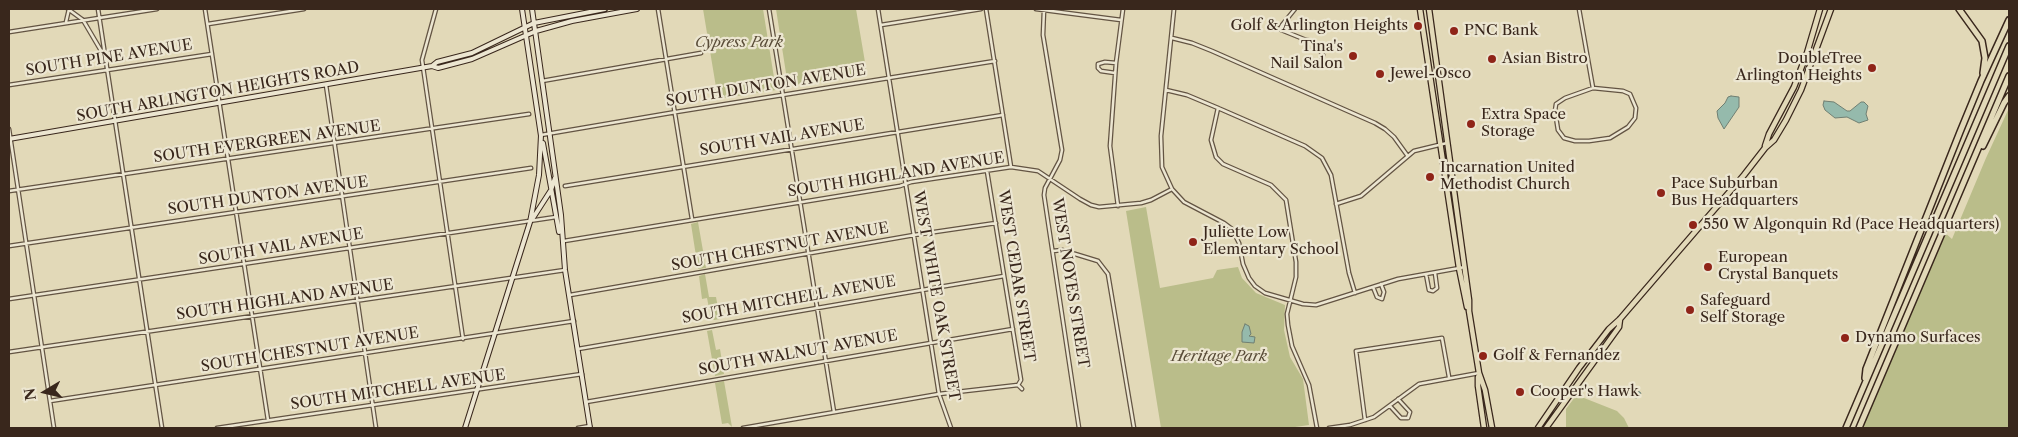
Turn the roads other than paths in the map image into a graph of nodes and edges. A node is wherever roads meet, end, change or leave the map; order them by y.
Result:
1 (68, 9) edge
2 (98, 9) edge
3 (156, 9) edge
4 (206, 9) edge
5 (304, 9) edge
6 (436, 9) edge
7 (522, 9) edge
8 (532, 9) edge
9 (605, 9) edge
10 (637, 9) edge
11 (658, 9) edge
12 (769, 9) edge
13 (878, 9) edge
14 (981, 9) edge
15 (986, 9) edge
16 (1036, 9) edge
17 (1123, 9) edge
18 (1174, 9) edge
19 (1295, 9) edge
20 (1420, 9) edge
21 (1429, 9) edge
22 (1579, 9) edge
23 (1820, 9) edge
24 (1831, 9) edge
25 (1959, 9) edge
26 (1044, 10) junction
27 (99, 18) junction
28 (83, 20) junction
29 (1121, 20) junction
30 (2009, 20) edge
31 (66, 23) junction
32 (534, 23) junction
33 (208, 24) junction
34 (880, 25) junction
35 (1269, 25) dead end
36 (525, 27) junction
37 (1280, 29) junction
38 (536, 31) junction
39 (9, 32) edge
40 (526, 36) junction
41 (1172, 38) junction
42 (2009, 46) edge
43 (702, 53) dead end
44 (212, 54) junction
45 (106, 58) junction
46 (667, 59) junction
47 (995, 62) junction
48 (1116, 63) junction
49 (1320, 64) dead end
50 (432, 66) junction
51 (423, 68) junction
52 (107, 71) junction
53 (1115, 73) junction
54 (2009, 76) edge
55 (889, 77) junction
56 (542, 81) junction
57 (1981, 81) junction
58 (9, 85) edge
59 (326, 85) junction
60 (1593, 88) junction
61 (1166, 90) junction
62 (783, 95) junction
63 (2009, 96) edge
64 (220, 103) junction
65 (1218, 108) junction
66 (676, 112) junction
67 (529, 114) dead end
68 (1003, 115) junction
69 (115, 121) junction
70 (9, 129) edge
71 (431, 129) junction
72 (898, 131) junction
73 (549, 134) junction
74 (541, 135) junction
75 (10, 139) edge
76 (1447, 143) junction
77 (333, 144) junction
78 (1440, 144) junction
79 (792, 148) junction
80 (1765, 148) junction
81 (1407, 155) junction
82 (228, 159) junction
83 (684, 166) junction
84 (1011, 167) junction
85 (531, 168) dead end
86 (987, 171) junction
87 (123, 174) junction
88 (555, 176) junction
89 (1051, 179) junction
90 (440, 182) junction
91 (906, 185) junction
92 (565, 186) dead end
93 (1172, 189) junction
94 (18, 190) junction
95 (551, 190) junction
96 (9, 191) edge
97 (341, 196) junction
98 (800, 202) junction
99 (1336, 204) junction
100 (1118, 206) junction
101 (1952, 210) junction
102 (236, 212) junction
103 (556, 217) junction
104 (692, 219) junction
105 (530, 222) junction
106 (996, 223) junction
107 (132, 227) junction
108 (447, 233) junction
109 (914, 235) junction
110 (562, 242) junction
111 (27, 243) junction
112 (9, 246) edge
113 (349, 248) junction
114 (1053, 251) junction
115 (808, 254) junction
116 (245, 265) junction
117 (1465, 267) junction
118 (1459, 268) junction
119 (565, 270) junction
120 (1435, 273) junction
121 (1426, 274) junction
122 (1004, 276) junction
123 (514, 277) junction
124 (140, 279) junction
125 (1381, 284) junction
126 (455, 286) junction
127 (1373, 287) junction
128 (922, 288) junction
129 (1355, 293) junction
130 (34, 295) junction
131 (570, 295) junction
132 (9, 299) edge
133 (356, 301) junction
134 (1290, 301) junction
135 (817, 307) junction
136 (1469, 311) junction
137 (252, 316) junction
138 (1620, 319) junction
139 (574, 321) junction
140 (1013, 329) junction
141 (148, 332) junction
142 (496, 334) junction
143 (463, 339) junction
144 (931, 342) junction
145 (42, 347) junction
146 (578, 349) junction
147 (9, 352) edge
148 (365, 352) junction
149 (826, 360) junction
150 (260, 369) junction
151 (1479, 373) junction
152 (582, 374) junction
153 (1449, 377) junction
154 (1865, 383) junction
155 (155, 384) junction
156 (1018, 385) junction
157 (476, 390) junction
158 (1022, 390) dead end
159 (939, 394) junction
160 (1398, 399) junction
161 (50, 400) junction
162 (586, 402) junction
163 (373, 405) junction
164 (1390, 406) junction
165 (834, 412) junction
166 (268, 420) junction
167 (1365, 420) junction
168 (590, 427) edge
169 (54, 428) edge
170 (162, 428) edge
171 (217, 428) edge
172 (376, 428) edge
173 (465, 428) edge
174 (578, 428) edge
175 (744, 428) edge
176 (951, 428) edge
177 (1079, 428) edge
178 (1134, 428) edge
179 (1317, 428) edge
180 (1329, 428) edge
181 (1484, 428) edge
182 (1492, 428) edge
183 (1538, 428) edge
184 (1546, 428) edge
185 (1846, 428) edge
186 (1859, 428) edge

1 - 28 street
1 - 31 street
2 - 27 street
3 - 27 street
4 - 33 street
5 - 33 street
6 - 51 street
7 - 36 main road
8 - 32 main road
9 - 32 main road, SOUTH ARLINGTON HEIGHTS ROAD
10 - 38 main road, SOUTH ARLINGTON HEIGHTS ROAD
11 - 46 street
12 - 62 street
13 - 34 street, WEST WHITE OAK STREET
14 - 34 street
15 - 47 street, WEST CEDAR STREET
16 - 26 street
17 - 29 street
18 - 41 street
19 - 37 street
20 - 78 main road
21 - 76 main road
22 - 60 street
23 - 80 main road
24 - 80 main road
25 - 57 highway
26 - 29 street
26 - 89 street, WEST NOYES STREET
27 - 28 street
27 - 45 street
28 - 31 street
28 - 45 street
29 - 48 street
30 - 57 highway
31 - 39 street
32 - 36 main road, SOUTH ARLINGTON HEIGHTS ROAD
32 - 38 main road
33 - 44 street
34 - 55 street, WEST WHITE OAK STREET
35 - 37 street
36 - 40 main road
36 - 50 main road, SOUTH ARLINGTON HEIGHTS ROAD
37 - 49 street
38 - 40 main road, SOUTH ARLINGTON HEIGHTS ROAD
38 - 56 main road
40 - 50 main road, SOUTH ARLINGTON HEIGHTS ROAD
40 - 74 main road
41 - 61 street
41 - 81 street
42 - 154 highway
43 - 46 street
44 - 52 street, SOUTH PINE AVENUE
44 - 64 street
45 - 52 street
46 - 56 street
46 - 66 street
47 - 55 street, SOUTH DUNTON AVENUE
47 - 68 street, WEST CEDAR STREET
48 - 53 street
48 - 53 street
50 - 51 main road, SOUTH ARLINGTON HEIGHTS ROAD
51 - 59 main road, SOUTH ARLINGTON HEIGHTS ROAD
51 - 71 street
52 - 58 street, SOUTH PINE AVENUE
52 - 69 street
53 - 100 street
54 - 101 highway
55 - 62 street, SOUTH DUNTON AVENUE
55 - 72 street, WEST WHITE OAK STREET
56 - 73 main road
57 - 154 highway
59 - 64 main road, SOUTH ARLINGTON HEIGHTS ROAD
59 - 77 street
60 - 60 street
61 - 65 street
61 - 93 street
62 - 66 street, SOUTH DUNTON AVENUE
62 - 79 street
63 - 101 highway
64 - 69 main road, SOUTH ARLINGTON HEIGHTS ROAD
64 - 82 street
65 - 99 street
65 - 134 street
66 - 73 street, SOUTH DUNTON AVENUE
66 - 83 street
67 - 71 street, SOUTH EVERGREEN AVENUE
68 - 72 street, SOUTH VAIL AVENUE
68 - 84 street, WEST CEDAR STREET
69 - 75 main road, SOUTH ARLINGTON HEIGHTS ROAD
69 - 87 street
70 - 75 street
71 - 77 street, SOUTH EVERGREEN AVENUE
71 - 90 street
72 - 79 street, SOUTH VAIL AVENUE
72 - 91 street, WEST WHITE OAK STREET
73 - 74 street, SOUTH DUNTON AVENUE
73 - 88 main road
74 - 95 main road
74 - 105 main road
75 - 94 street
76 - 78 street
76 - 117 main road
77 - 82 street, SOUTH EVERGREEN AVENUE
77 - 97 street
78 - 81 street
78 - 118 main road
79 - 83 street, SOUTH VAIL AVENUE
79 - 98 street
80 - 138 main road
81 - 99 street
82 - 87 street, SOUTH EVERGREEN AVENUE
82 - 102 street
83 - 92 street, SOUTH VAIL AVENUE
83 - 104 street
84 - 86 street, SOUTH HIGHLAND AVENUE
84 - 89 street, SOUTH HIGHLAND AVENUE
85 - 90 street, SOUTH DUNTON AVENUE
86 - 91 street, SOUTH HIGHLAND AVENUE
86 - 106 street, WEST CEDAR STREET
87 - 94 street, SOUTH EVERGREEN AVENUE
87 - 107 street
88 - 95 main road
88 - 110 main road
89 - 100 street, SOUTH HIGHLAND AVENUE
89 - 114 street, WEST NOYES STREET
90 - 97 street, SOUTH DUNTON AVENUE
90 - 108 street
91 - 98 street, SOUTH HIGHLAND AVENUE
91 - 109 street, WEST WHITE OAK STREET
93 - 100 street, SOUTH HIGHLAND AVENUE
93 - 134 street
94 - 96 street, SOUTH EVERGREEN AVENUE
94 - 111 street
95 - 103 main road
95 - 105 main road
97 - 102 street, SOUTH DUNTON AVENUE
97 - 113 street
98 - 104 street, SOUTH HIGHLAND AVENUE
98 - 115 street
99 - 129 street
101 - 186 highway
102 - 107 street, SOUTH DUNTON AVENUE
102 - 116 street
103 - 105 street, SOUTH VAIL AVENUE
103 - 110 main road
104 - 110 street, SOUTH HIGHLAND AVENUE
105 - 108 street, SOUTH VAIL AVENUE
105 - 123 main road
106 - 109 street, SOUTH CHESTNUT AVENUE
106 - 122 street, WEST CEDAR STREET
107 - 111 street, SOUTH DUNTON AVENUE
107 - 124 street
108 - 113 street, SOUTH VAIL AVENUE
108 - 126 street
109 - 115 street, SOUTH CHESTNUT AVENUE
109 - 128 street, WEST WHITE OAK STREET
110 - 119 main road
111 - 112 street, SOUTH DUNTON AVENUE
111 - 130 street
113 - 116 street, SOUTH VAIL AVENUE
113 - 133 street
114 - 177 street, WEST NOYES STREET
114 - 178 street
115 - 131 street, SOUTH CHESTNUT AVENUE
115 - 135 street
116 - 124 street, SOUTH VAIL AVENUE
116 - 137 street
117 - 118 street
117 - 136 main road
118 - 120 street
118 - 136 main road
119 - 123 street, SOUTH HIGHLAND AVENUE
119 - 131 main road
120 - 121 street
120 - 121 street
121 - 125 street
122 - 128 street, SOUTH MITCHELL AVENUE
122 - 140 street, WEST CEDAR STREET
123 - 126 street, SOUTH HIGHLAND AVENUE
123 - 142 main road
124 - 130 street, SOUTH VAIL AVENUE
124 - 141 street
125 - 127 street
125 - 127 street
126 - 133 street, SOUTH HIGHLAND AVENUE
126 - 143 street
127 - 129 street
128 - 135 street, SOUTH MITCHELL AVENUE
128 - 144 street, WEST WHITE OAK STREET
129 - 134 street
130 - 132 street, SOUTH VAIL AVENUE
130 - 145 street
131 - 139 main road
133 - 137 street, SOUTH HIGHLAND AVENUE
133 - 148 street
134 - 179 street
135 - 146 street, SOUTH MITCHELL AVENUE
135 - 149 street
136 - 151 main road
137 - 141 street, SOUTH HIGHLAND AVENUE
137 - 150 street
138 - 183 main road
138 - 184 main road
139 - 142 street, SOUTH CHESTNUT AVENUE
139 - 146 main road
140 - 144 street, SOUTH WALNUT AVENUE
140 - 156 street, WEST CEDAR STREET
141 - 145 street, SOUTH HIGHLAND AVENUE
141 - 155 street
142 - 143 street, SOUTH CHESTNUT AVENUE
142 - 157 main road
143 - 148 street, SOUTH CHESTNUT AVENUE
144 - 149 street, SOUTH WALNUT AVENUE
144 - 159 street, WEST WHITE OAK STREET
145 - 147 street, SOUTH HIGHLAND AVENUE
145 - 161 street
146 - 152 main road
148 - 150 street, SOUTH CHESTNUT AVENUE
148 - 163 street
149 - 162 street, SOUTH WALNUT AVENUE
149 - 165 street
150 - 155 street, SOUTH CHESTNUT AVENUE
150 - 166 street
151 - 153 street
151 - 181 main road
151 - 182 main road
152 - 157 street, SOUTH MITCHELL AVENUE
152 - 162 main road
153 - 160 street
153 - 167 street
154 - 185 highway
155 - 161 street, SOUTH CHESTNUT AVENUE
155 - 170 street
156 - 158 street
156 - 159 street
157 - 163 street, SOUTH MITCHELL AVENUE
157 - 173 main road
159 - 165 street
159 - 176 street, WEST WHITE OAK STREET
160 - 164 street
160 - 164 street
161 - 169 street
162 - 168 main road
163 - 166 street, SOUTH MITCHELL AVENUE
163 - 172 street
164 - 167 street
165 - 175 street
166 - 171 street, SOUTH MITCHELL AVENUE
167 - 180 street
168 - 174 street

